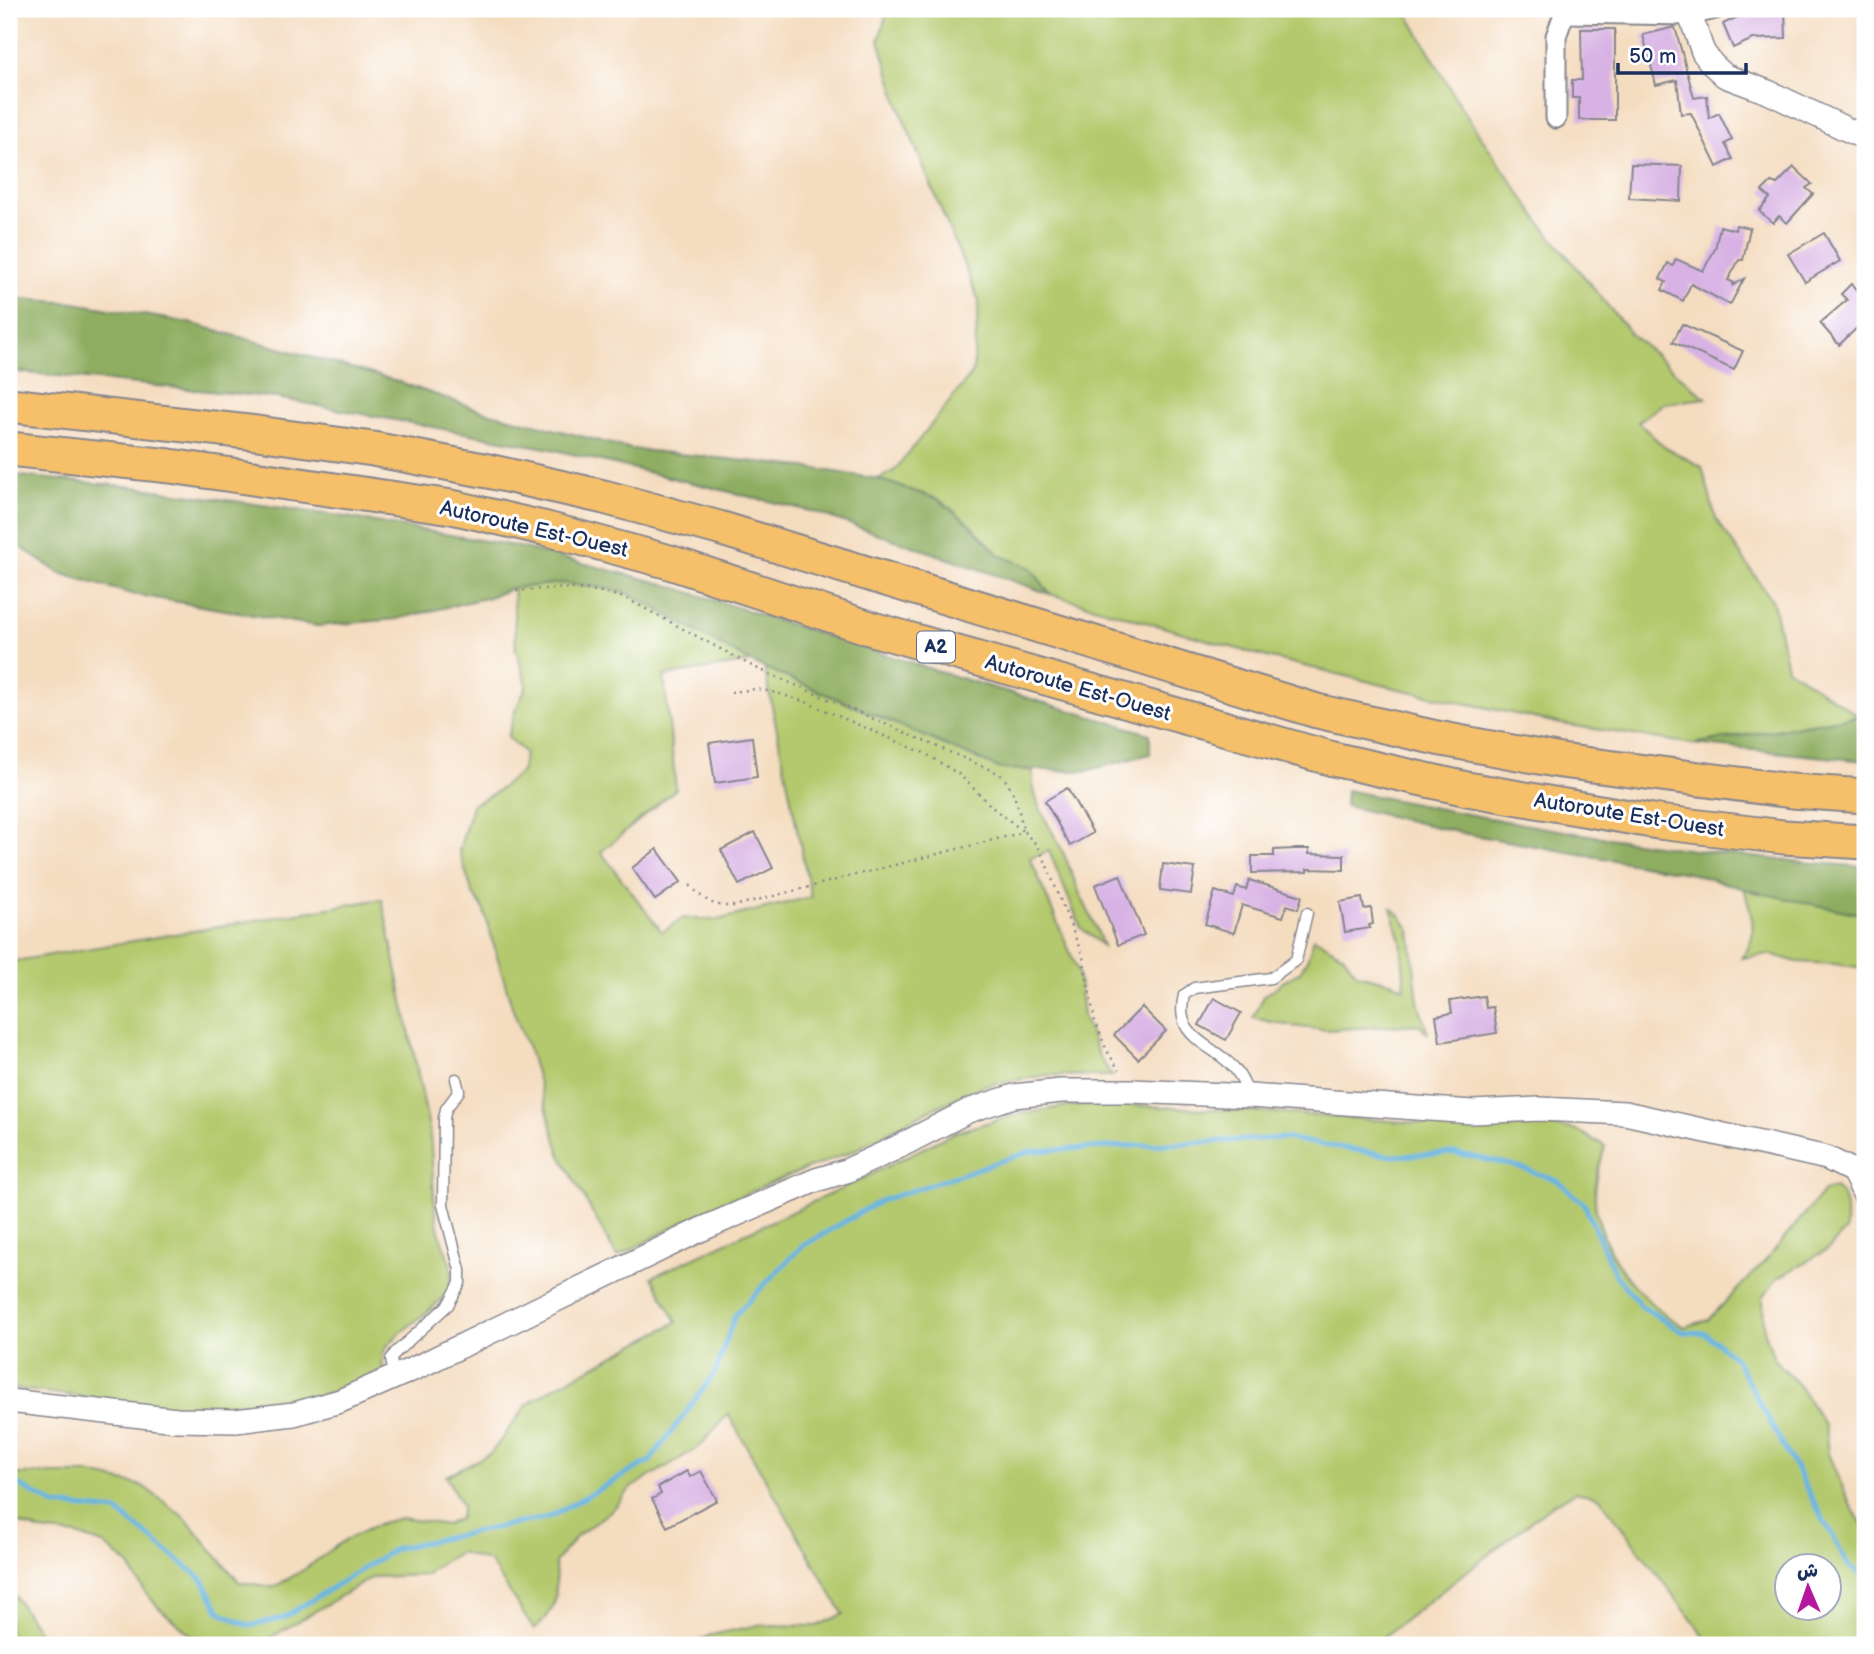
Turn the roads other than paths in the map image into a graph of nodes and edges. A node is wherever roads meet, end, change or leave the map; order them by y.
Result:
1 (1715, 9) edge
2 (1566, 11) edge
3 (1690, 15) junction
4 (1556, 118) dead end
5 (1865, 138) edge
6 (9, 405) edge
7 (9, 449) edge
8 (1865, 796) edge
9 (1865, 842) edge
10 (1307, 913) dead end
11 (456, 1079) dead end
12 (1250, 1096) junction
13 (1865, 1195) edge
14 (394, 1378) junction
15 (9, 1401) edge

1 - 3 street
2 - 3 street
2 - 4 street
3 - 5 street
6 - 8 highway, Autoroute Est-Ouest / A2
7 - 9 highway, Autoroute Est-Ouest / A2
10 - 12 lane
11 - 14 lane
12 - 13 street
12 - 14 street
14 - 15 street

